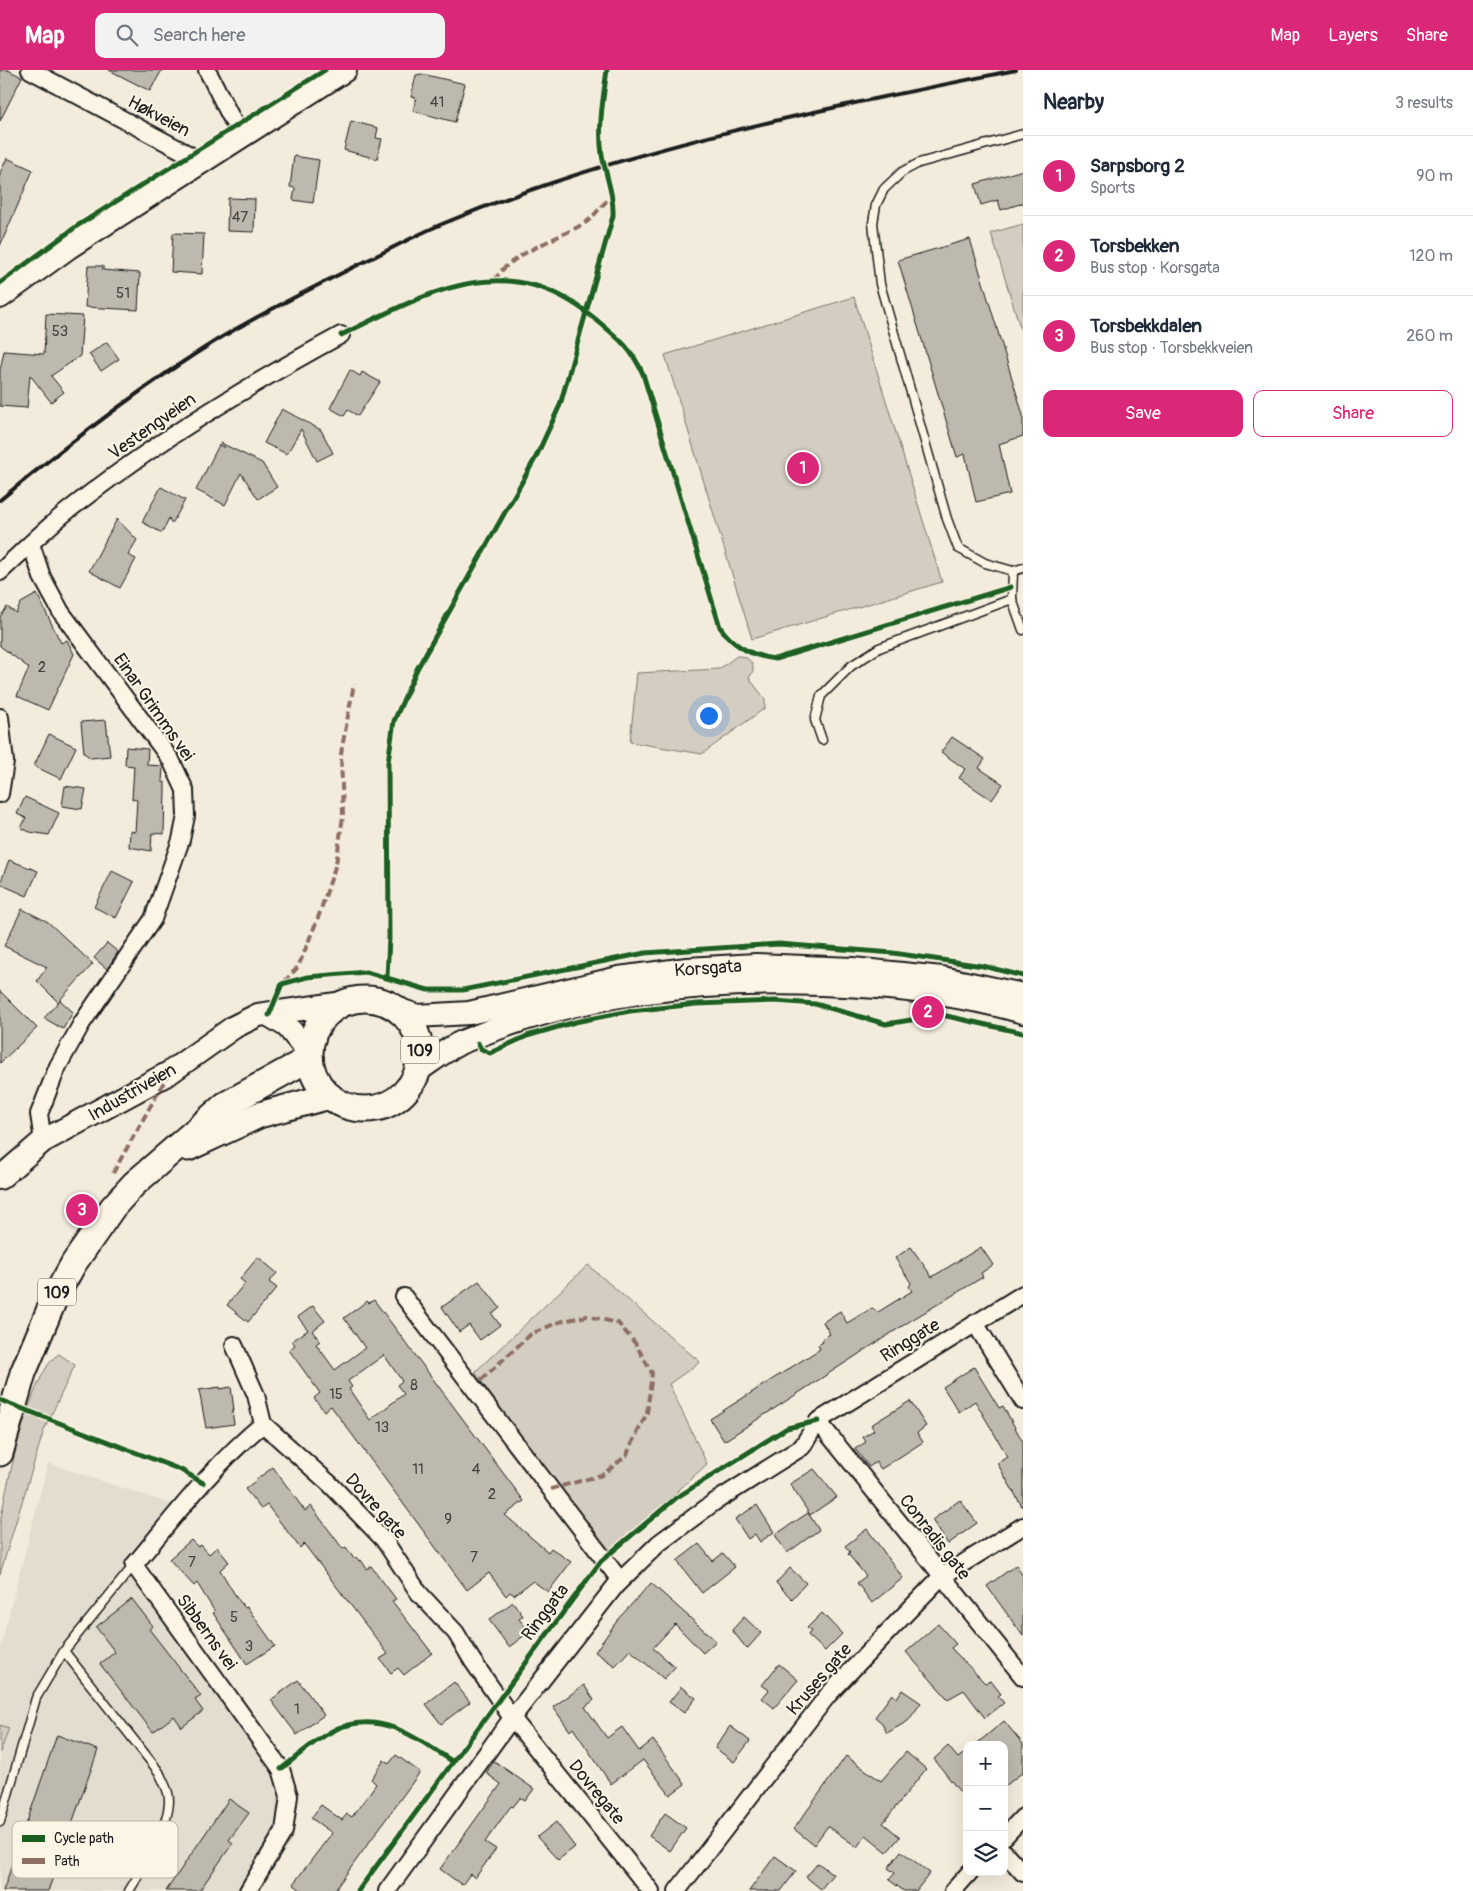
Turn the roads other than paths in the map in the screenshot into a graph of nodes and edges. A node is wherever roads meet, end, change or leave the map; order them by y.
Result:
1 (30, 70) edge
2 (207, 70) edge
3 (345, 70) edge
4 (1023, 134) edge
5 (241, 137) junction
6 (190, 155) dead end
7 (0, 297) edge
8 (341, 335) dead end
9 (31, 544) junction
10 (1023, 568) edge
11 (1013, 571) junction
12 (0, 572) edge
13 (1012, 599) junction
14 (1023, 630) edge
15 (0, 717) edge
16 (822, 740) dead end
17 (0, 794) edge
18 (1023, 995) edge
19 (344, 1003) junction
20 (396, 1009) junction
21 (1023, 1012) edge
22 (269, 1015) junction
23 (310, 1056) junction
24 (417, 1071) junction
25 (330, 1096) junction
26 (43, 1141) junction
27 (163, 1159) junction
28 (0, 1178) edge
29 (1023, 1294) edge
30 (404, 1297) dead end
31 (975, 1323) junction
32 (234, 1345) dead end
33 (1023, 1401) edge
34 (818, 1421) junction
35 (263, 1424) junction
36 (0, 1454) edge
37 (1023, 1526) edge
38 (134, 1565) junction
39 (941, 1577) junction
40 (620, 1580) junction
41 (64, 1651) junction
42 (1023, 1677) edge
43 (512, 1718) junction
44 (1023, 1817) edge
45 (165, 1821) edge
46 (0, 1822) edge
47 (1008, 1833) edge
48 (1008, 1856) edge
49 (1023, 1873) edge
50 (966, 1876) edge
51 (138, 1878) edge
52 (130, 1891) edge
53 (248, 1891) edge
54 (387, 1891) edge
55 (651, 1891) edge
56 (677, 1891) edge
57 (953, 1891) edge

1 - 6 street, Høkveien
2 - 5 street
3 - 5 street
4 - 11 lane
5 - 7 street
8 - 9 street, Vestengveien
9 - 12 street, Vestengveien
9 - 26 street, Einar Grimms vei
10 - 11 lane
11 - 13 lane
13 - 14 lane
13 - 16 lane
15 - 17 street
18 - 20 street, Korsgata
19 - 20 main road, 109
19 - 22 street, Industriveien
19 - 23 main road, 109
20 - 24 main road, 109
21 - 24 street, Korsgata
22 - 23 street
22 - 26 street, Industriveien
23 - 25 main road, 109
23 - 27 main road, 109
24 - 25 main road, 109
25 - 27 main road, 109
26 - 28 street, Industriveien
27 - 36 main road, 109
29 - 31 street, Ringgate
30 - 40 street
31 - 33 street
31 - 34 street, Ringgate
32 - 35 street
34 - 39 street, Conradis gate
34 - 40 street
35 - 38 street
35 - 43 street, Dovre gate
37 - 39 street, Kruses gate
38 - 41 lane
38 - 53 street, Sibberns vei
39 - 42 street, Conradis gate
39 - 56 street, Kruses gate
40 - 43 street
41 - 45 lane
41 - 46 lane
43 - 54 street
43 - 55 street, Dovregate
44 - 47 street
48 - 49 street
50 - 57 street
51 - 52 lane

